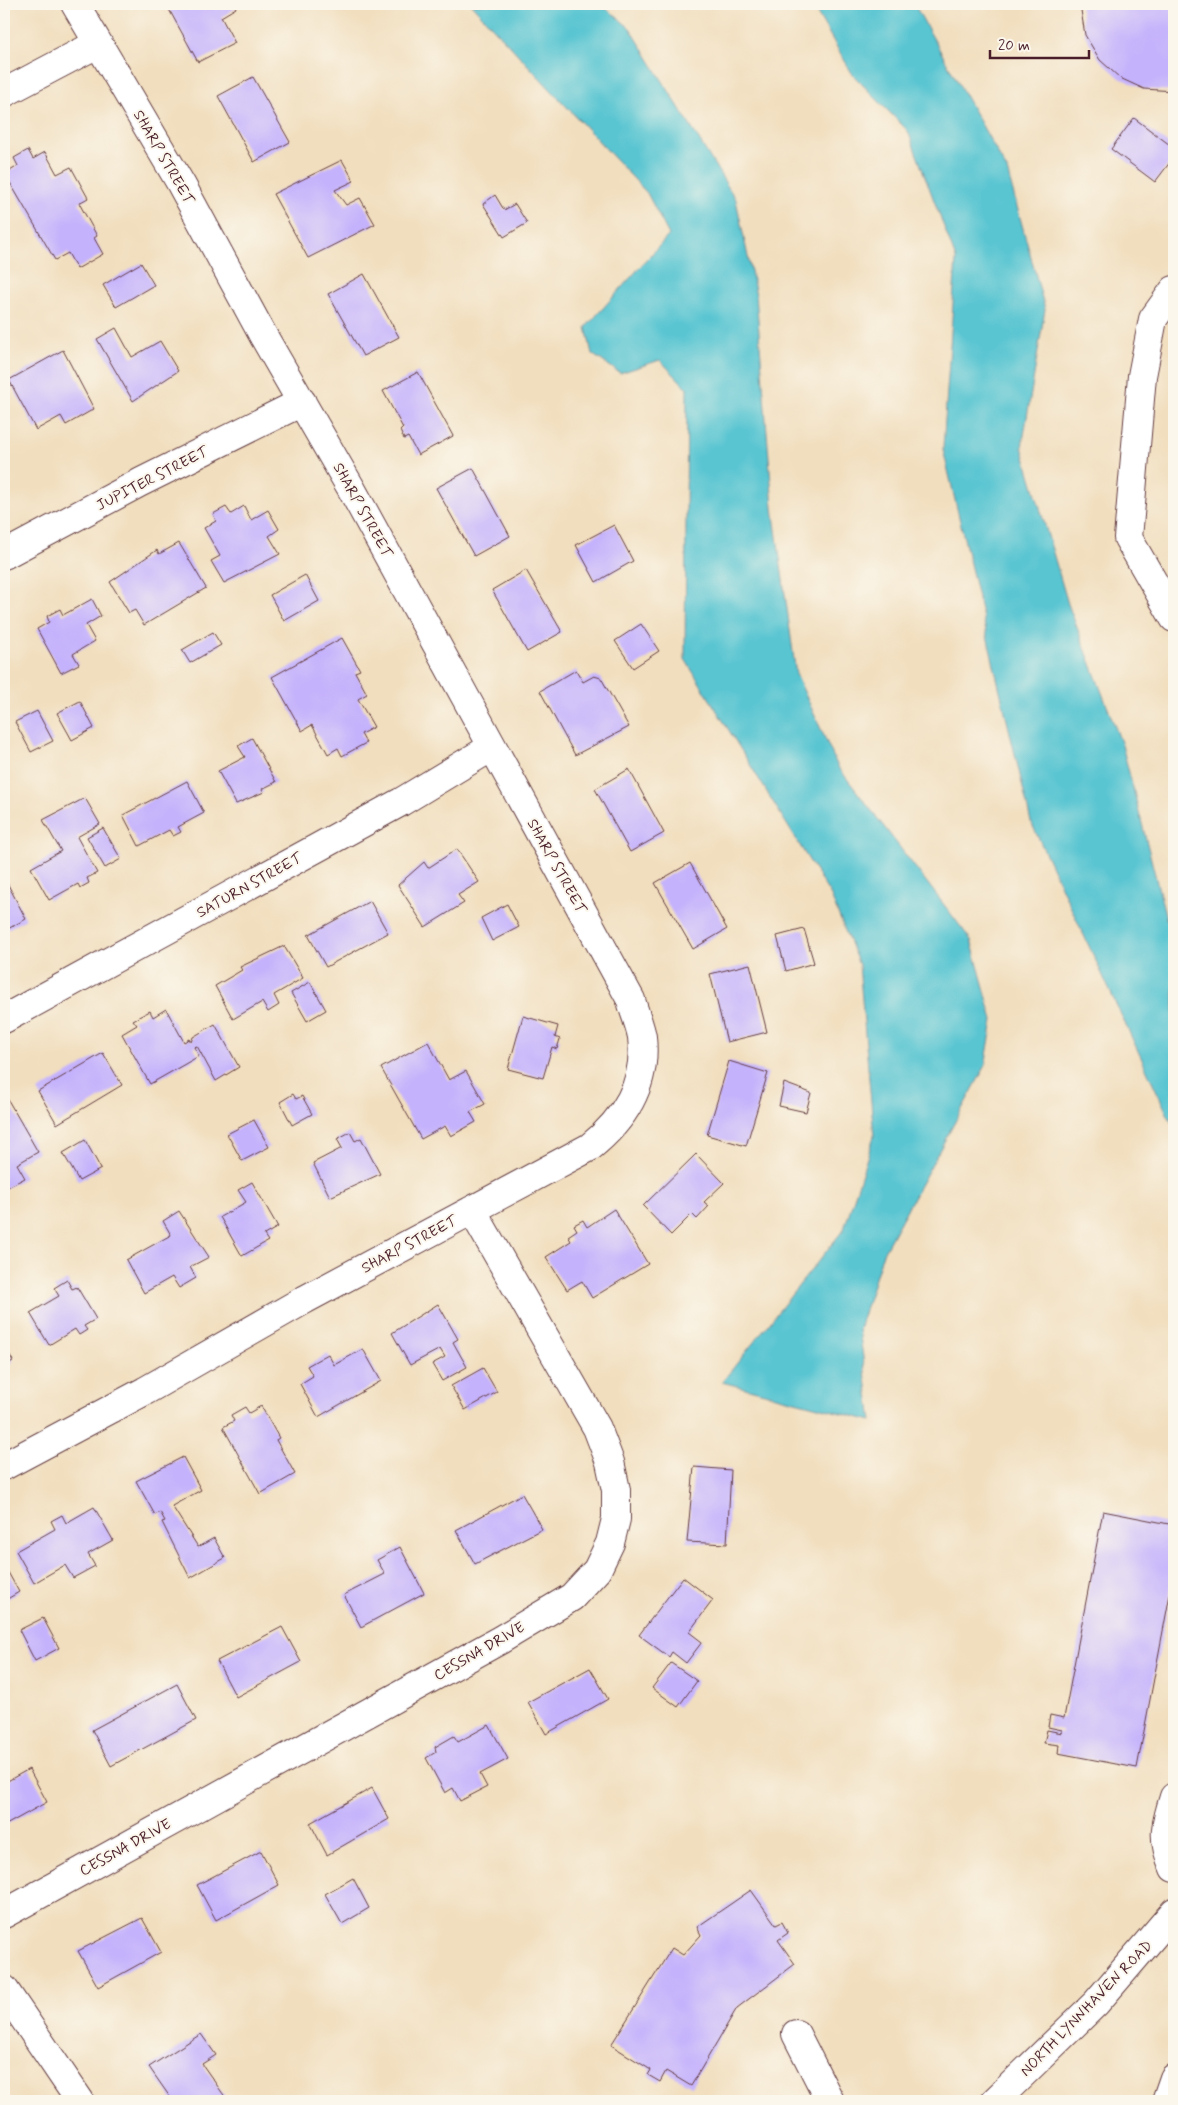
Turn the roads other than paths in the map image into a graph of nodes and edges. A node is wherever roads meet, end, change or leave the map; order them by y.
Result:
1 (75, 4) edge
2 (97, 44) junction
3 (4, 94) edge
4 (1174, 290) edge
5 (302, 402) junction
6 (4, 555) edge
7 (1174, 618) edge
8 (492, 748) junction
9 (4, 1019) edge
10 (472, 1210) junction
11 (4, 1466) edge
12 (1174, 1797) edge
13 (1174, 1868) edge
14 (1174, 1912) edge
15 (4, 1914) edge
16 (4, 1989) edge
17 (796, 2034) dead end
18 (1174, 2078) edge
19 (80, 2101) edge
20 (830, 2101) edge
21 (995, 2101) edge
22 (1166, 2101) edge

1 - 2 street, SHARP STREET
2 - 3 street
2 - 5 street, SHARP STREET
4 - 7 street
5 - 6 street, JUPITER STREET
5 - 8 street, SHARP STREET
8 - 9 street, SATURN STREET
8 - 10 street, SHARP STREET
10 - 11 street, SHARP STREET
10 - 15 street, CESSNA DRIVE
12 - 13 street
14 - 21 street, NORTH LYNNHAVEN ROAD
16 - 19 street
17 - 20 street
18 - 22 street

